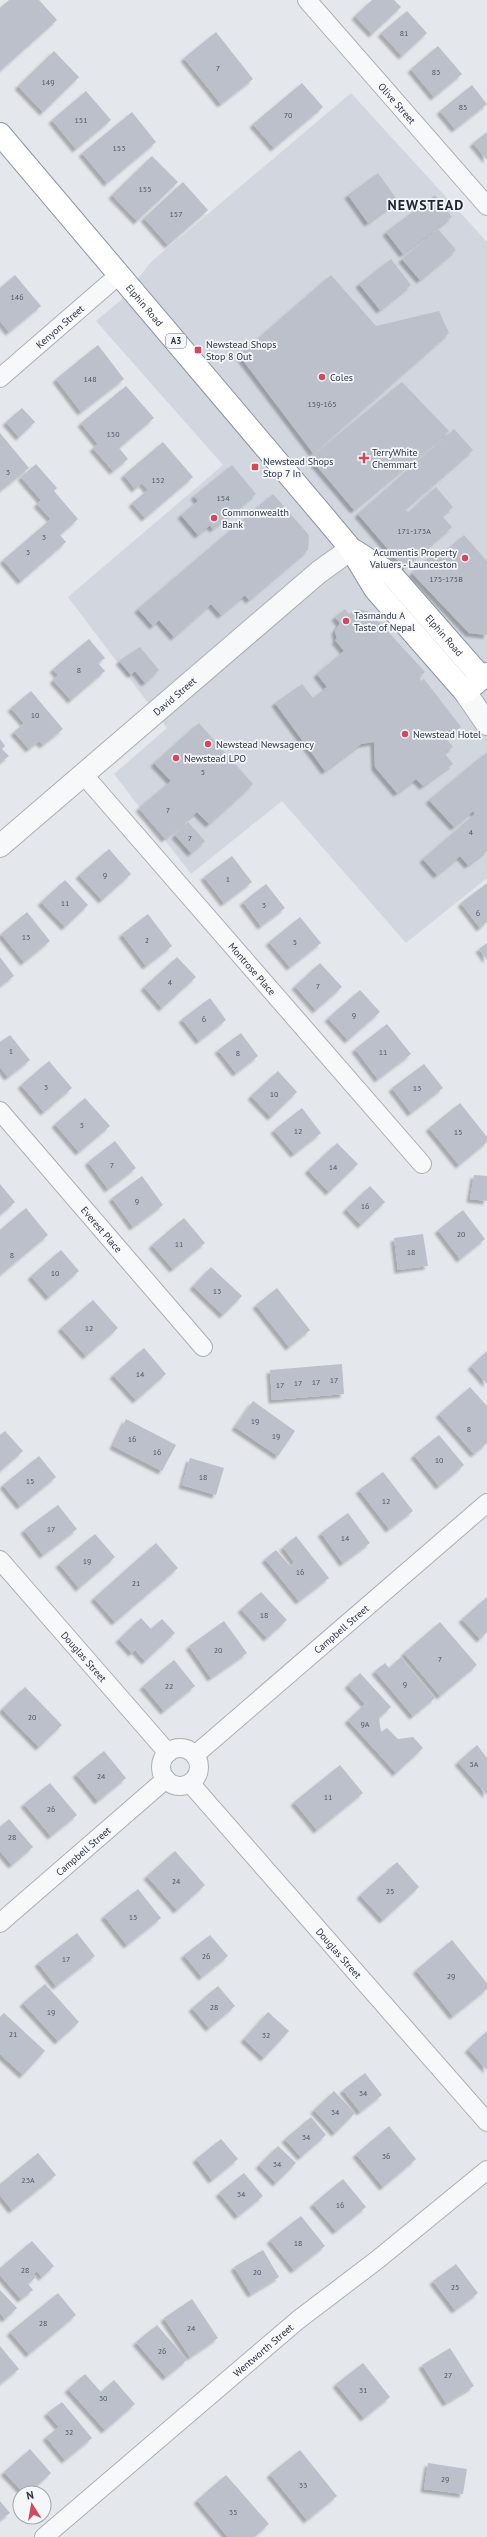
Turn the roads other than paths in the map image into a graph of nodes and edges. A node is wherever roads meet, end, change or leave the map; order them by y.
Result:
1 (307, 0) edge
2 (0, 134) edge
3 (487, 206) edge
4 (120, 274) junction
5 (0, 378) edge
6 (351, 549) junction
7 (485, 680) edge
8 (465, 692) junction
9 (487, 724) edge
10 (83, 774) junction
11 (0, 846) edge
12 (0, 1111) edge
13 (422, 1164) dead end
14 (203, 1347) dead end
15 (487, 1503) edge
16 (0, 1560) edge
17 (168, 1753) junction
18 (195, 1755) junction
19 (166, 1779) junction
20 (190, 1783) junction
21 (0, 1923) edge
22 (487, 2122) edge
23 (487, 2170) edge
24 (44, 2537) edge

1 - 3 street, Olive Street
2 - 4 highway, Elphin Road / A3
4 - 5 street, Kenyon Street
4 - 6 highway, Elphin Road / A3
6 - 7 highway, Elphin Road / A3
6 - 8 highway, Elphin Road / A3
6 - 10 street, David Street
7 - 8 highway, A3
8 - 9 street
10 - 11 street, David Street
10 - 13 street, Montrose Place
12 - 14 street, Everest Place
15 - 18 street, Campbell Street
16 - 17 street, Douglas Street
17 - 18 street
17 - 19 street
18 - 20 street
19 - 20 street
19 - 21 street, Campbell Street
20 - 22 street, Douglas Street
23 - 24 street, Wentworth Street

